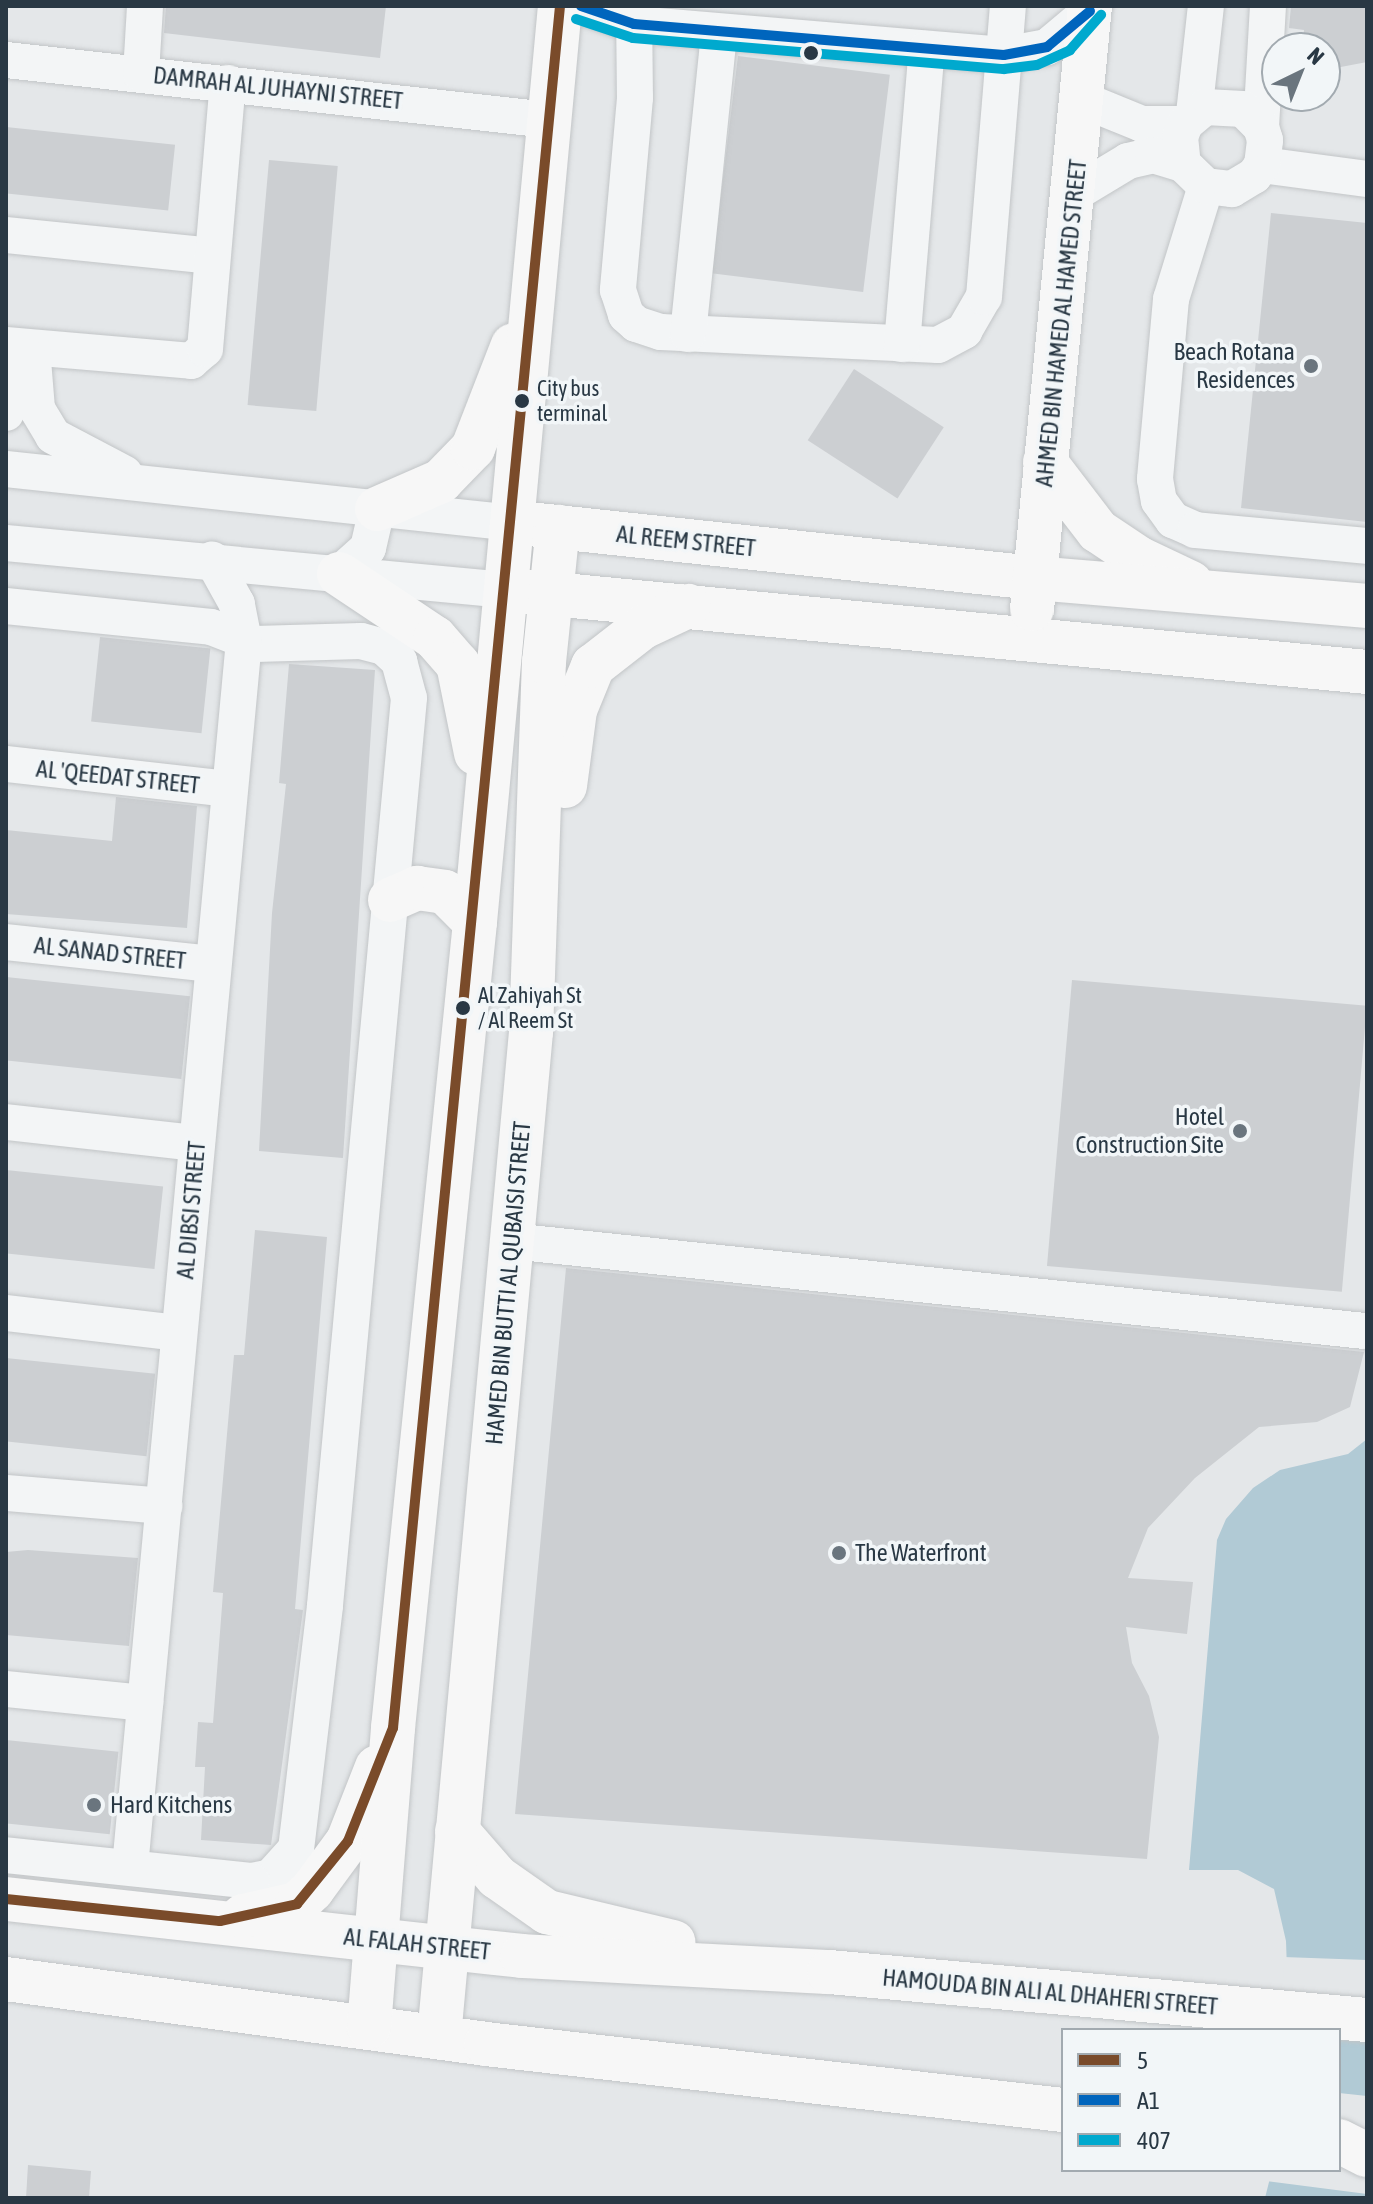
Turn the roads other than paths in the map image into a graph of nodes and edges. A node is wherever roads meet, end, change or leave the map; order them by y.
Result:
1 (145, 6) edge
2 (560, 6) edge
3 (581, 6) edge
4 (1008, 6) edge
5 (1206, 6) edge
6 (1268, 6) edge
7 (1090, 8) edge
8 (634, 15) edge
9 (719, 33) junction
10 (927, 49) junction
11 (1004, 55) junction
12 (6, 60) edge
13 (141, 74) junction
14 (228, 83) junction
15 (1083, 100) junction
16 (1190, 119) junction
17 (549, 120) junction
18 (1261, 127) junction
19 (1262, 165) junction
20 (1194, 175) junction
21 (1367, 179) edge
22 (1075, 193) junction
23 (6, 235) edge
24 (212, 256) junction
25 (535, 278) junction
26 (688, 334) junction
27 (902, 344) junction
28 (19, 347) edge
29 (6, 413) edge
30 (1045, 462) junction
31 (6, 469) edge
32 (141, 482) junction
33 (377, 509) junction
34 (514, 523) junction
35 (558, 527) junction
36 (6, 543) edge
37 (1367, 546) edge
38 (212, 559) junction
39 (339, 574) junction
40 (1034, 578) junction
41 (506, 590) junction
42 (551, 594) junction
43 (1219, 595) junction
44 (6, 606) edge
45 (688, 606) junction
46 (1367, 606) edge
47 (1029, 640) junction
48 (244, 641) junction
49 (1367, 672) edge
50 (6, 764) edge
51 (487, 769) junction
52 (230, 789) junction
53 (390, 900) junction
54 (475, 922) junction
55 (6, 942) edge
56 (213, 964) junction
57 (531, 1032) junction
58 (6, 1122) edge
59 (197, 1143) junction
60 (511, 1241) junction
61 (6, 1313) edge
62 (1364, 1331) dead end
63 (179, 1333) junction
64 (6, 1493) edge
65 (164, 1506) junction
66 (6, 1689) edge
67 (145, 1703) junction
68 (393, 1728) junction
69 (457, 1831) junction
70 (6, 1855) edge
71 (130, 1867) junction
72 (6, 1899) edge
73 (220, 1921) junction
74 (378, 1939) junction
75 (448, 1947) junction
76 (829, 1972) junction
77 (6, 1979) edge
78 (1367, 2020) edge
79 (369, 2027) junction
80 (439, 2037) junction
81 (1061, 2110) edge
82 (1367, 2133) edge
83 (1341, 2140) edge
84 (1341, 2142) edge
85 (1367, 2155) edge

1 - 13 street
2 - 17 main road
3 - 8 street
4 - 11 street
5 - 16 street
6 - 18 street
7 - 11 street
7 - 15 main road, AHMED BIN HAMED AL HAMED STREET
8 - 9 street
8 - 26 street
9 - 10 street
9 - 26 street
10 - 11 street
10 - 27 street
11 - 27 street
12 - 13 street, DAMRAH AL JUHAYNI STREET
13 - 14 street, DAMRAH AL JUHAYNI STREET
14 - 17 street, DAMRAH AL JUHAYNI STREET
14 - 24 street
15 - 16 street
15 - 22 main road, AHMED BIN HAMED AL HAMED STREET
16 - 18 street
16 - 20 street
17 - 25 main road
18 - 19 street
19 - 20 street
19 - 21 street
20 - 22 street
20 - 37 street
22 - 30 main road, AHMED BIN HAMED AL HAMED STREET
23 - 24 street
24 - 28 street
25 - 33 main road
25 - 34 main road
26 - 27 street
28 - 29 street
28 - 32 street
30 - 40 main road, AHMED BIN HAMED AL HAMED STREET
30 - 43 main road
31 - 32 street, AL REEM STREET
32 - 33 street, AL REEM STREET
33 - 34 street, AL REEM STREET
33 - 39 street
34 - 35 main road, AL REEM STREET
34 - 41 main road
35 - 40 main road, AL REEM STREET
35 - 42 main road, HAMED BIN BUTTI AL QUBAISI STREET
36 - 38 street
38 - 39 street
38 - 48 street, AL DIBSI STREET
39 - 41 street
39 - 51 main road
40 - 43 main road, AL REEM STREET
40 - 47 main road, AHMED BIN HAMED AL HAMED STREET
41 - 42 main road
41 - 51 main road
42 - 45 main road
42 - 57 main road, HAMED BIN BUTTI AL QUBAISI STREET
43 - 46 main road, AL REEM STREET
44 - 48 street
45 - 47 main road
45 - 57 main road
47 - 49 main road
48 - 52 street, AL DIBSI STREET
48 - 53 street
50 - 52 street, AL 'QEEDAT STREET
51 - 54 main road
52 - 56 street, AL DIBSI STREET
53 - 54 main road
53 - 71 street
54 - 68 main road
55 - 56 street, AL SANAD STREET
56 - 59 street, AL DIBSI STREET
57 - 60 main road, HAMED BIN BUTTI AL QUBAISI STREET
58 - 59 street
59 - 63 street, AL DIBSI STREET
60 - 62 street
60 - 69 main road, HAMED BIN BUTTI AL QUBAISI STREET
61 - 63 street
63 - 65 street, AL DIBSI STREET
64 - 65 street
65 - 67 street, AL DIBSI STREET
66 - 67 street
67 - 71 street, AL DIBSI STREET
68 - 73 main road
68 - 74 main road
69 - 75 main road, HAMED BIN BUTTI AL QUBAISI STREET
69 - 76 main road
70 - 71 street
72 - 73 main road, AL FALAH STREET
73 - 74 main road, AL FALAH STREET
74 - 75 main road, AL FALAH STREET
74 - 79 main road
75 - 76 main road, AL FALAH STREET
75 - 80 main road, HAMED BIN BUTTI AL QUBAISI STREET
76 - 78 main road, HAMOUDA BIN ALI AL DHAHERI STREET
77 - 79 main road
79 - 80 main road
80 - 81 main road
82 - 83 main road
84 - 85 main road

